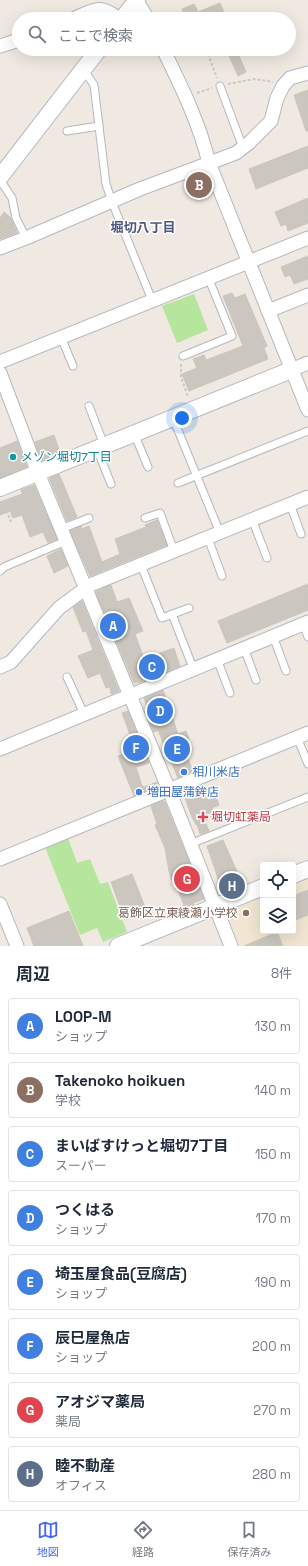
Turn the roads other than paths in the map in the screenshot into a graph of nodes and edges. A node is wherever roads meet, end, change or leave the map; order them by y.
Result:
1 (136, 0) edge
2 (91, 12) edge
3 (110, 12) edge
4 (127, 12) edge
5 (144, 12) edge
6 (12, 42) edge
7 (0, 46) edge
8 (94, 56) edge
9 (166, 56) edge
10 (84, 69) junction
11 (308, 73) edge
12 (220, 86) road end
13 (99, 126) junction
14 (67, 131) dead end
15 (243, 148) junction
16 (209, 163) junction
17 (0, 177) edge
18 (0, 180) edge
19 (112, 202) junction
20 (26, 238) junction
21 (308, 238) edge
22 (0, 248) edge
23 (248, 262) junction
24 (208, 278) junction
25 (308, 295) edge
26 (152, 300) junction
27 (268, 311) junction
28 (61, 337) junction
29 (183, 356) road end
30 (0, 362) edge
31 (308, 363) edge
32 (73, 366) dead end
33 (292, 370) junction
34 (0, 373) edge
35 (89, 406) dead end
36 (308, 410) edge
37 (173, 417) junction
38 (308, 431) edge
39 (134, 433) junction
40 (101, 447) junction
41 (148, 467) dead end
42 (38, 473) junction
43 (197, 476) junction
44 (111, 484) dead end
45 (178, 484) dead end
46 (1, 495) edge
47 (308, 497) edge
48 (290, 504) junction
49 (89, 518) dead end
50 (145, 518) dead end
51 (252, 519) junction
52 (301, 534) dead end
53 (64, 535) junction
54 (214, 535) junction
55 (174, 551) junction
56 (268, 558) dead end
57 (141, 565) junction
58 (0, 571) edge
59 (222, 576) dead end
60 (85, 588) junction
61 (189, 608) dead end
62 (172, 614) junction
63 (306, 623) edge
64 (273, 636) junction
65 (308, 637) edge
66 (244, 648) junction
67 (217, 659) junction
68 (0, 666) edge
69 (193, 668) junction
70 (286, 671) dead end
71 (67, 676) dead end
72 (256, 680) dead end
73 (230, 693) dead end
74 (130, 696) junction
75 (84, 714) junction
76 (303, 735) edge
77 (0, 749) edge
78 (308, 764) edge
79 (169, 790) junction
80 (308, 797) edge
81 (190, 844) junction
82 (0, 859) edge
83 (308, 869) edge
84 (296, 874) edge
85 (260, 888) edge
86 (0, 904) edge
87 (215, 907) junction
88 (17, 946) edge
89 (118, 946) edge
90 (231, 946) edge

1 - 4 street
1 - 5 street
2 - 3 street
6 - 7 street
8 - 10 street
9 - 16 street
10 - 13 lane
10 - 17 street
11 - 15 street
12 - 15 lane
13 - 14 lane
13 - 19 lane
15 - 16 street
16 - 19 street
16 - 23 street
18 - 20 lane
19 - 20 street
19 - 26 lane
20 - 22 street
21 - 23 street
23 - 24 street
23 - 27 street
24 - 26 street
24 - 29 lane
25 - 27 street
26 - 28 street
27 - 33 street
28 - 30 street
28 - 32 lane
31 - 33 street
33 - 36 street
33 - 37 street
34 - 42 street
35 - 40 lane
37 - 39 street
37 - 43 lane
38 - 43 lane
39 - 40 street
39 - 41 lane
40 - 42 street
40 - 44 lane
42 - 46 street
42 - 53 street
43 - 45 lane
43 - 54 lane
47 - 48 street
48 - 51 street
48 - 52 lane
49 - 53 lane
50 - 55 lane
51 - 54 street
51 - 56 lane
53 - 58 lane
53 - 60 street
54 - 55 street
54 - 59 lane
55 - 57 street
57 - 60 street
57 - 62 lane
60 - 68 street
60 - 74 street
61 - 62 lane
62 - 69 lane
63 - 64 street
63 - 65 lane
64 - 66 street
64 - 70 lane
66 - 67 street
66 - 72 lane
67 - 69 street
67 - 73 lane
69 - 74 street
71 - 75 lane
74 - 75 street
74 - 79 street
75 - 77 street
76 - 78 lane
76 - 79 street
79 - 81 street
79 - 82 street
80 - 81 lane
81 - 87 street
83 - 84 street
85 - 87 street
86 - 88 street
87 - 89 street
87 - 90 street

